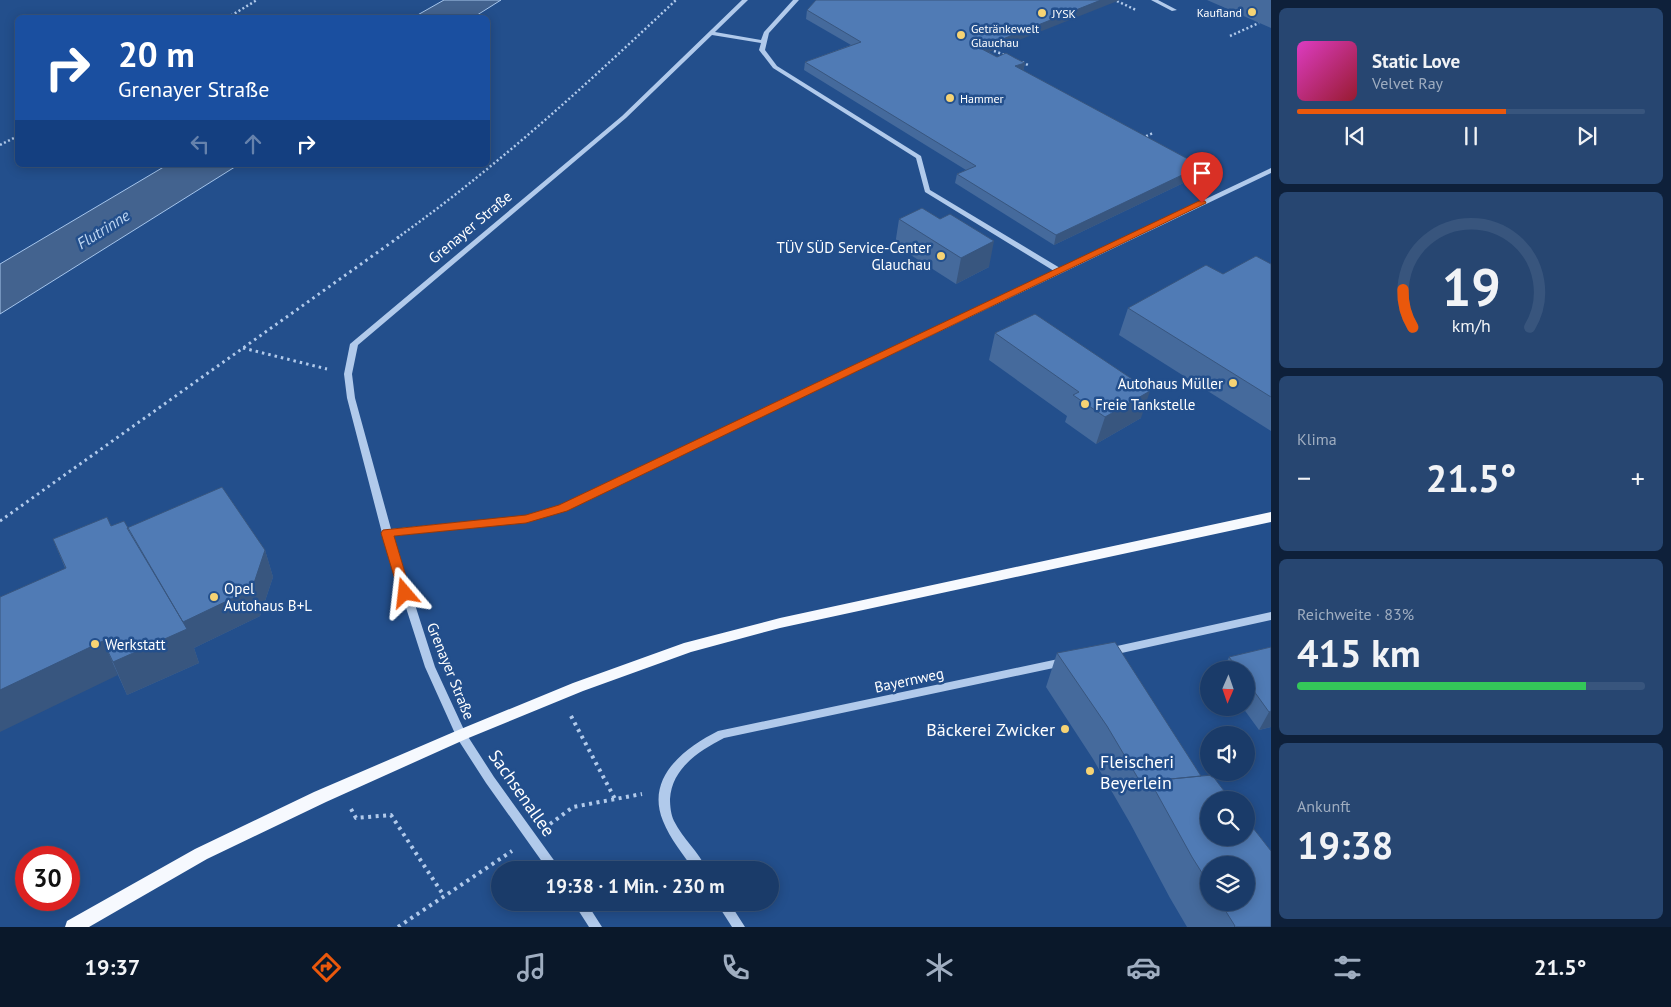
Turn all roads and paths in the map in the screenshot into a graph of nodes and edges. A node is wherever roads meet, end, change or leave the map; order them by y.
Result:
1 (257, 0) edge
2 (676, 0) edge
3 (745, 0) edge
4 (796, 0) edge
5 (1154, 0) edge
6 (1174, 10) dead end
7 (232, 15) edge
8 (1260, 23) dead end
9 (711, 33) junction
10 (1230, 36) dead end
11 (764, 42) junction
12 (994, 51) edge
13 (1012, 58) edge
14 (1021, 62) edge
15 (1022, 66) edge
16 (1152, 133) dead end
17 (15, 138) edge
18 (1134, 141) edge
19 (0, 145) edge
20 (490, 164) edge
21 (487, 167) edge
22 (1271, 170) edge
23 (1058, 270) junction
24 (242, 348) junction
25 (348, 374) junction
26 (1271, 517) edge
27 (0, 521) edge
28 (387, 533) junction
29 (1271, 616) edge
30 (1096, 655) edge
31 (1076, 659) edge
32 (560, 695) junction
33 (461, 735) junction
34 (339, 788) junction
35 (615, 799) dead end
36 (548, 861) edge
37 (695, 861) edge
38 (444, 896) dead end
39 (585, 911) edge
40 (728, 911) edge
41 (73, 927) edge
42 (596, 927) edge
43 (739, 927) edge

1 - 7 path
2 - 20 path
3 - 9 street, Grenayer Straße
4 - 11 street
5 - 6 lane
8 - 10 path
9 - 11 street
9 - 25 street, Grenayer Straße
11 - 23 street
12 - 13 path
14 - 15 path
16 - 18 path
17 - 19 path
21 - 24 path
22 - 23 lane
23 - 28 lane
24 - 25 path
24 - 27 path
25 - 28 street, Grenayer Straße
26 - 32 main road
28 - 33 street, Grenayer Straße
29 - 30 street
31 - 37 street, Bayernweg
32 - 33 main road
32 - 35 path
33 - 34 main road
33 - 36 street, Sachsenallee
34 - 38 path
34 - 41 main road
39 - 42 street
40 - 43 street

